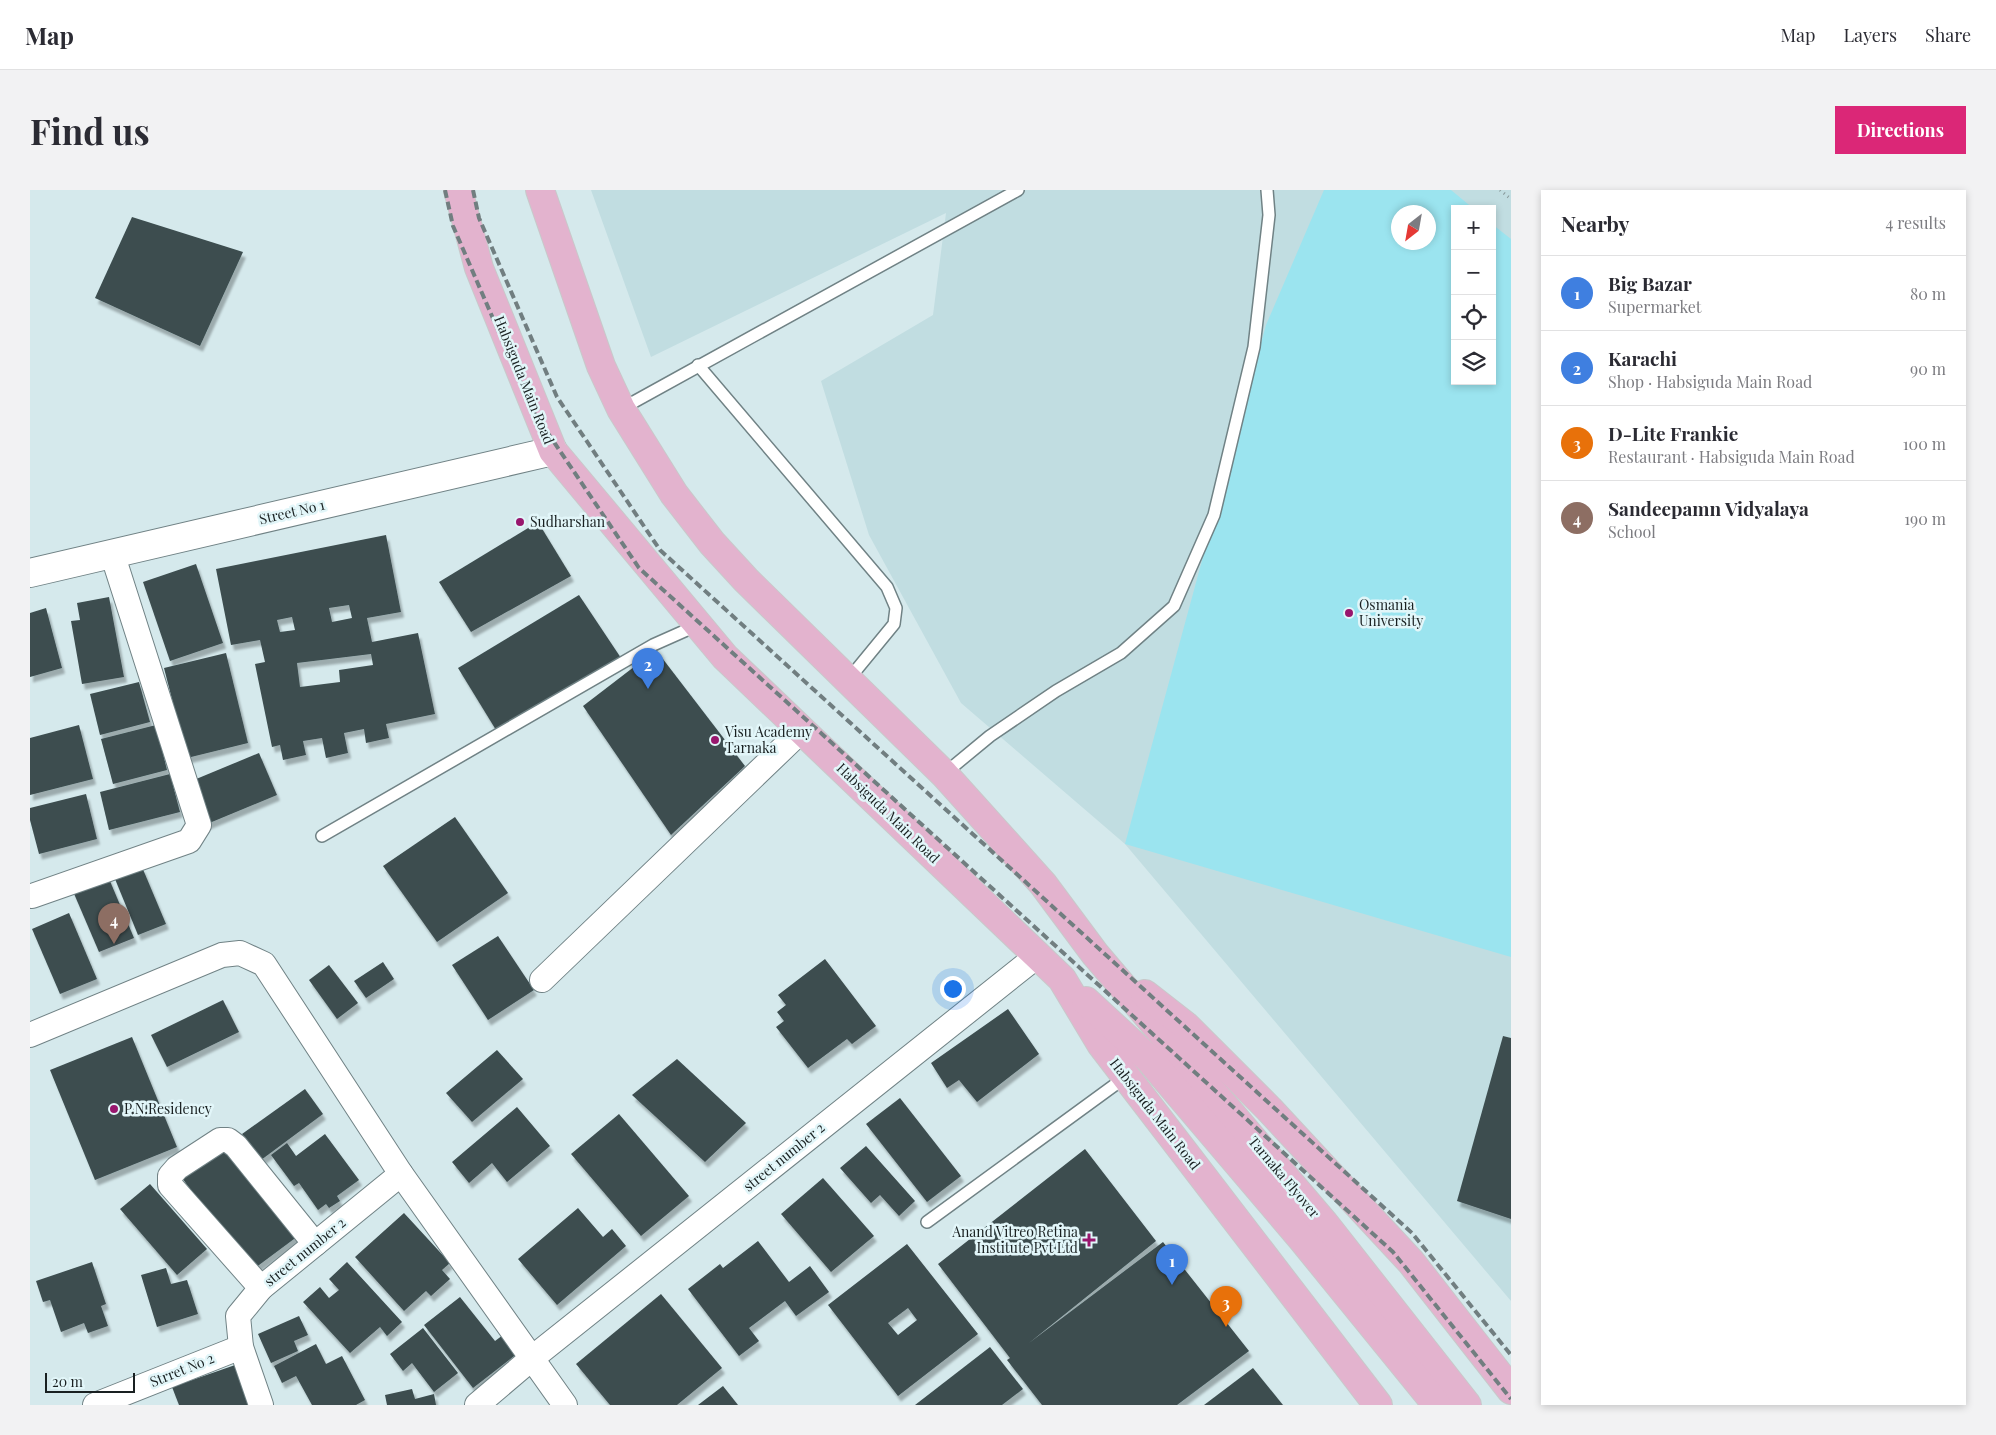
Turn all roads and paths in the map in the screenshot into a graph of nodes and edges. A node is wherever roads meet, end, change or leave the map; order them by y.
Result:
1 (458, 190) edge
2 (540, 190) edge
3 (1018, 190) edge
4 (1267, 190) edge
5 (1500, 190) edge
6 (1511, 199) edge
7 (698, 365) junction
8 (621, 409) junction
9 (553, 451) junction
10 (112, 554) junction
11 (30, 573) edge
12 (698, 625) junction
13 (848, 680) junction
14 (802, 730) junction
15 (944, 774) junction
16 (322, 836) dead end
17 (32, 896) dead end
18 (1095, 954) junction
19 (1037, 956) junction
20 (1062, 979) junction
21 (542, 980) dead end
22 (30, 1035) edge
23 (1127, 1076) junction
24 (401, 1174) junction
25 (927, 1222) dead end
26 (315, 1244) junction
27 (261, 1288) junction
28 (241, 1347) junction
29 (531, 1359) junction
30 (1511, 1390) edge
31 (95, 1405) edge
32 (260, 1405) edge
33 (477, 1405) edge
34 (565, 1405) edge
35 (1378, 1405) edge
36 (1437, 1405) edge
37 (1467, 1405) edge

1 - 9 main road, Habsiguda Main Road
2 - 8 main road
3 - 7 lane
4 - 15 lane
5 - 6 path
7 - 8 lane
7 - 13 lane
8 - 13 main road
9 - 10 street, Street No 1
9 - 12 main road, Habsiguda Main Road
10 - 11 street, Street No 1
10 - 17 street
12 - 14 main road, Habsiguda Main Road
12 - 16 lane
13 - 15 main road
14 - 19 main road, Habsiguda Main Road
14 - 21 street
15 - 18 main road
18 - 30 main road
18 - 37 main road, Tarnaka Flyover
19 - 20 main road, Habsiguda Main Road
19 - 29 street, street number 2
20 - 23 main road, Habsiguda Main Road
20 - 36 main road, Tarnaka Flyover
22 - 24 street
23 - 25 lane
23 - 35 main road, Habsiguda Main Road
24 - 26 street, street number 2
24 - 29 street
26 - 27 street, street number 2
26 - 27 street
27 - 28 street, street number 2
28 - 31 street, Strret No 2
28 - 32 street, street number 2
29 - 33 street, street number 2
29 - 34 street

